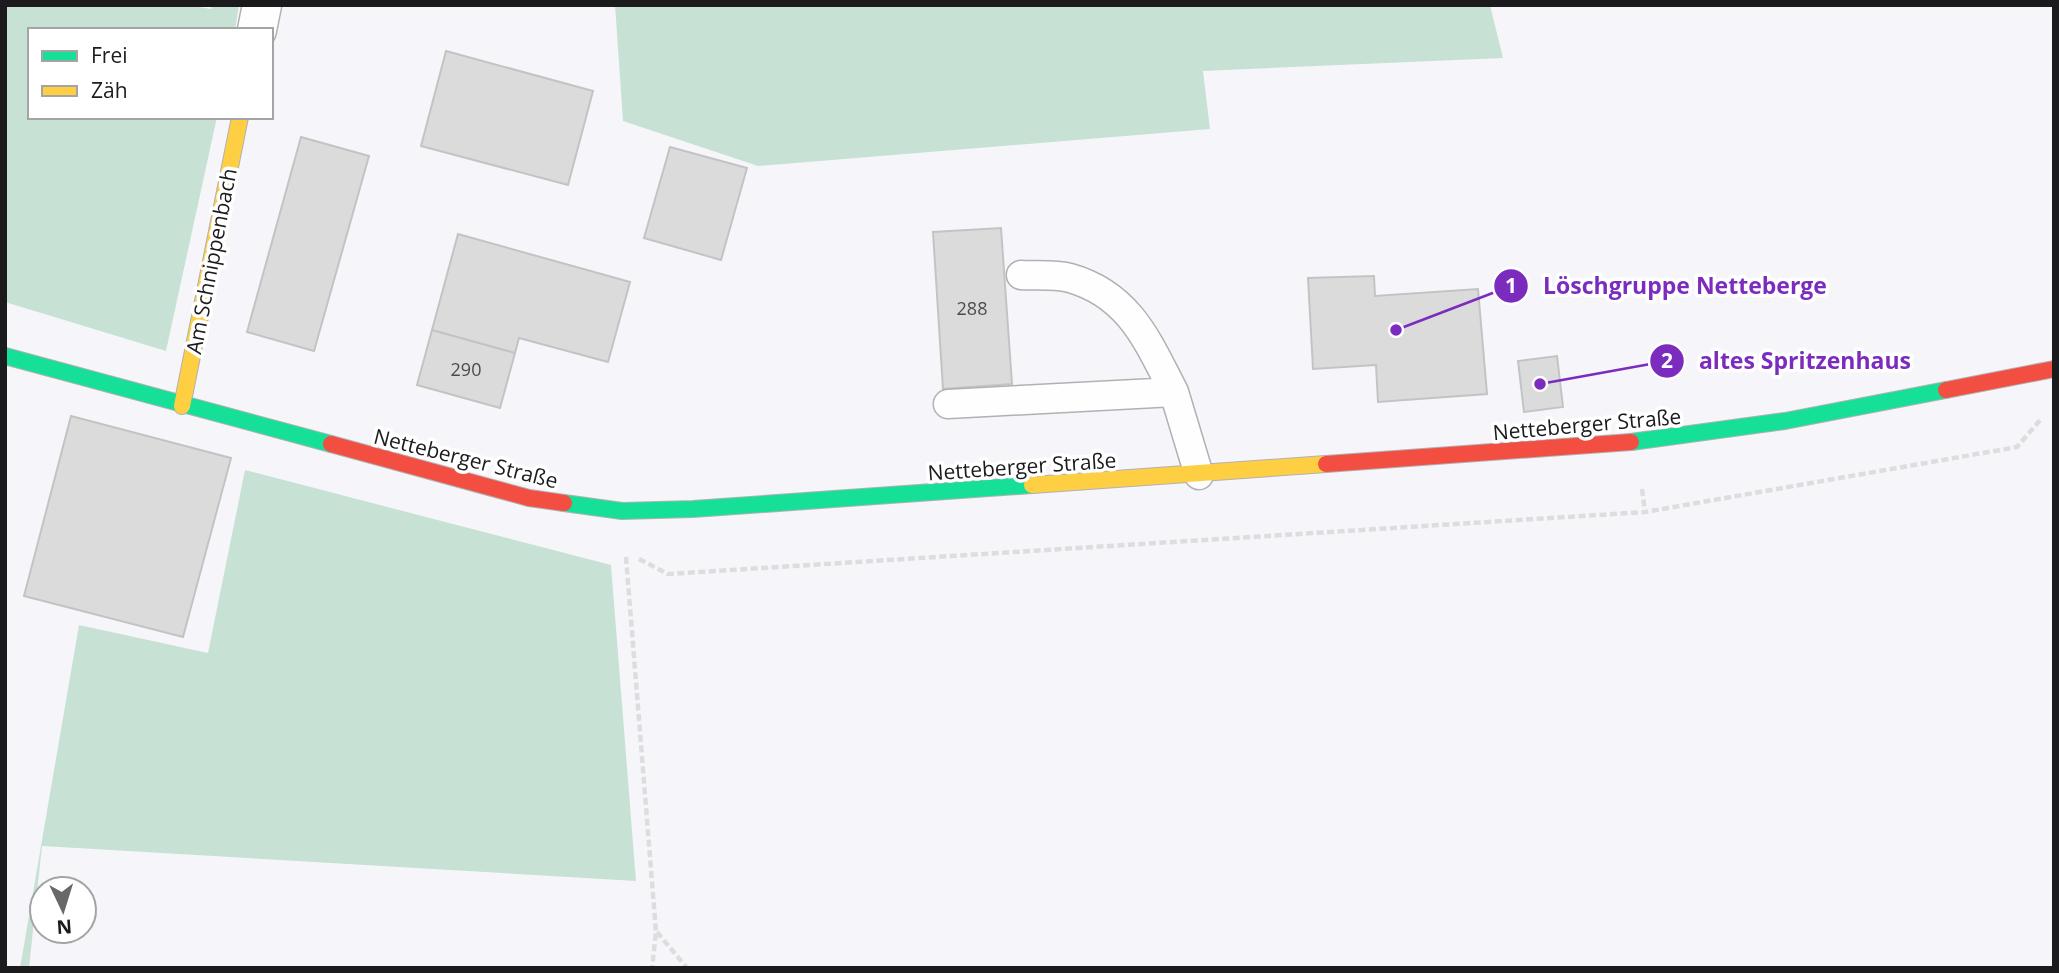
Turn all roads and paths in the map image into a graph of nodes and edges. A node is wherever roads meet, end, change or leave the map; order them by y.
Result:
1 (262, 5) edge
2 (257, 28) edge
3 (240, 119) edge
4 (1021, 275) dead end
5 (5, 356) edge
6 (2054, 369) edge
7 (1174, 392) junction
8 (948, 404) dead end
9 (182, 406) junction
10 (2045, 415) dead end
11 (1199, 475) junction
12 (656, 932) junction
13 (652, 968) edge
14 (687, 968) edge

1 - 2 street
3 - 9 street, Am Schnippenbach
4 - 7 lane
5 - 9 street, Netteberger Straße
6 - 11 street, Netteberger Straße
7 - 8 lane
7 - 11 lane
9 - 11 street, Netteberger Straße
10 - 12 path
12 - 13 path
12 - 14 path

